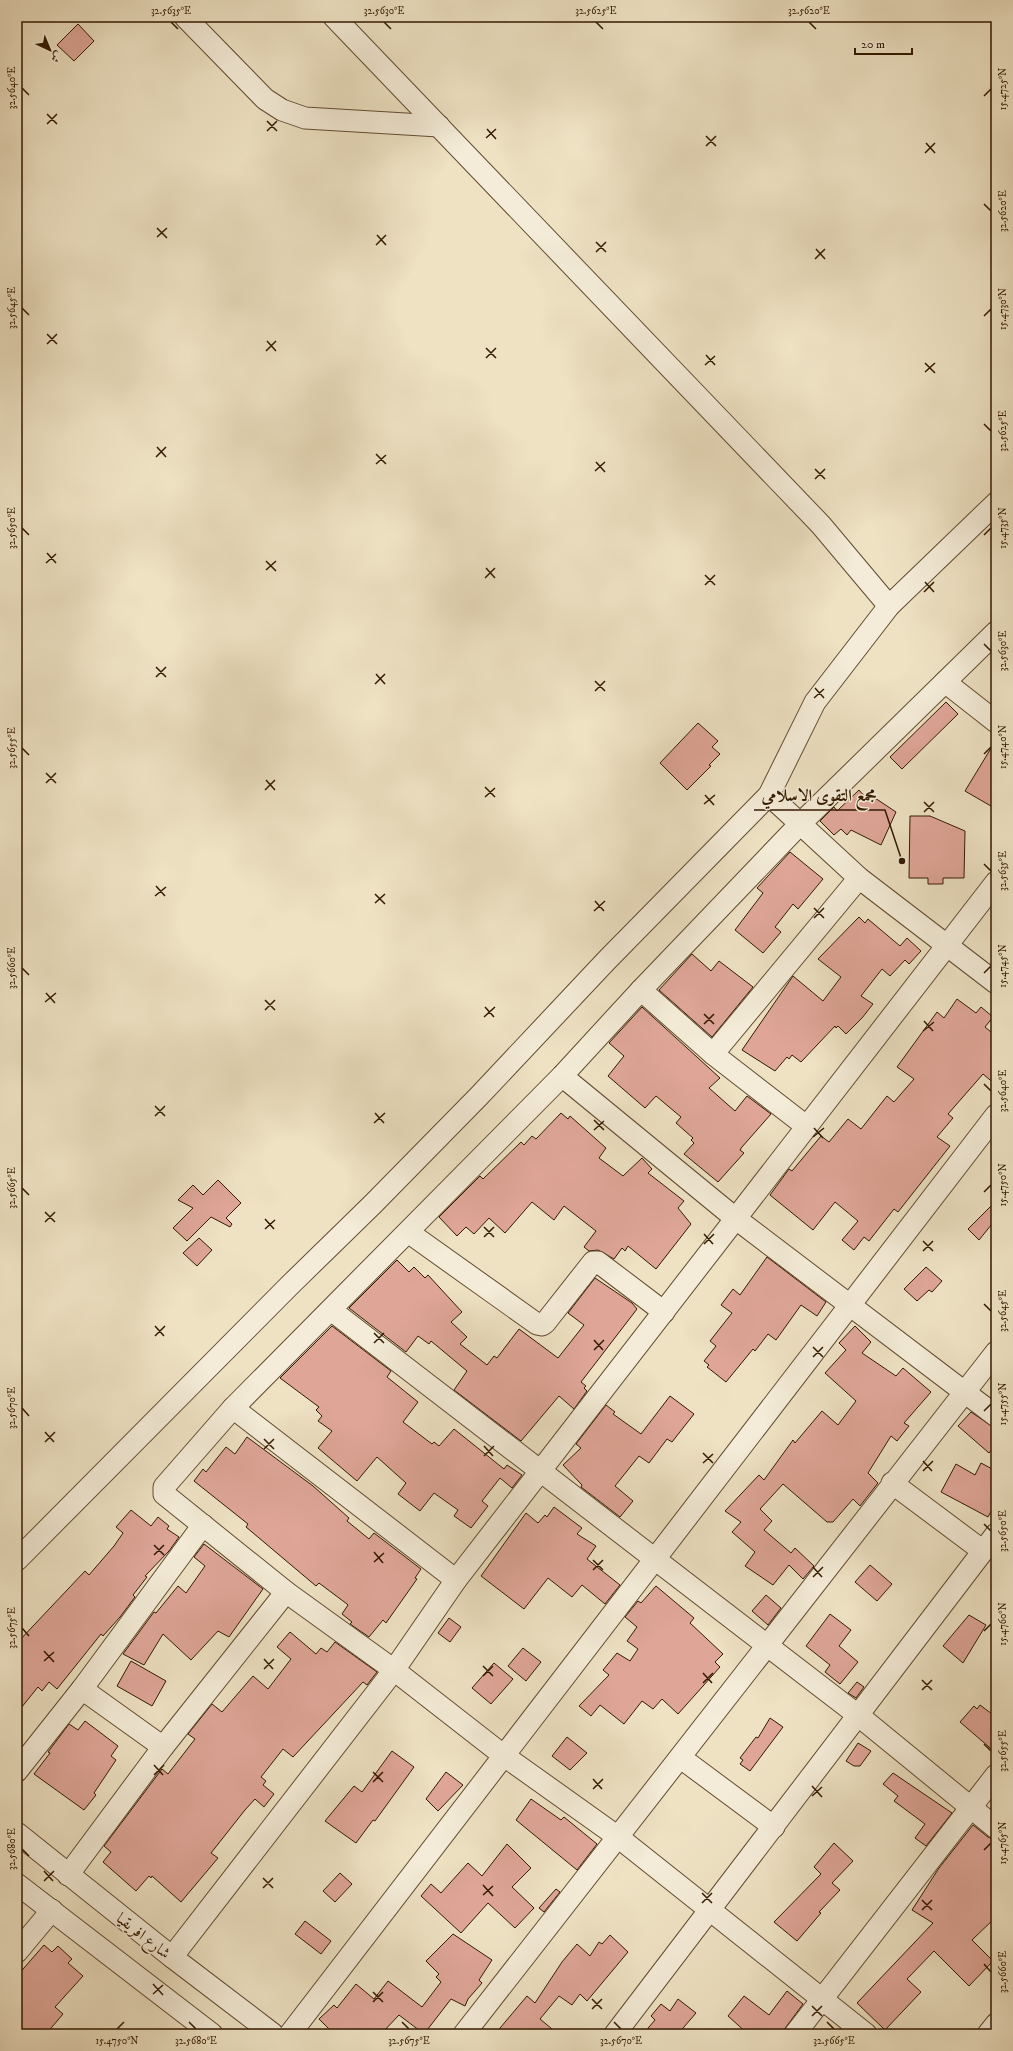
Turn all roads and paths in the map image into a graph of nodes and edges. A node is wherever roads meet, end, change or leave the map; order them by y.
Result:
1 (185, 17) edge
2 (334, 17) edge
3 (439, 126) junction
4 (996, 503) edge
5 (889, 606) junction
6 (996, 632) edge
7 (945, 682) junction
8 (996, 722) edge
9 (769, 795) junction
10 (801, 823) junction
11 (859, 878) junction
12 (996, 882) edge
13 (948, 946) junction
14 (996, 983) edge
15 (641, 990) junction
16 (713, 1054) junction
17 (562, 1076) junction
18 (996, 1115) edge
19 (806, 1126) junction
20 (735, 1218) junction
21 (408, 1232) junction
22 (850, 1305) junction
23 (331, 1310) junction
24 (664, 1312) junction
25 (996, 1352) edge
26 (966, 1391) junction
27 (233, 1408) junction
28 (996, 1416) edge
29 (540, 1472) junction
30 (892, 1483) junction
31 (204, 1525) junction
32 (996, 1534) edge
33 (983, 1551) junction
34 (17, 1560) edge
35 (654, 1560) junction
36 (456, 1580) junction
37 (286, 1592) junction
38 (767, 1646) junction
39 (394, 1670) junction
40 (82, 1689) junction
41 (859, 1716) junction
42 (163, 1747) junction
43 (503, 1755) junction
44 (681, 1758) junction
45 (17, 1771) edge
46 (996, 1775) edge
47 (970, 1808) junction
48 (774, 1827) junction
49 (996, 1828) edge
50 (17, 1833) edge
51 (618, 1837) junction
52 (68, 1875) junction
53 (17, 1884) edge
54 (709, 1908) junction
55 (52, 1910) junction
56 (17, 1952) edge
57 (172, 1957) junction
58 (821, 1999) junction
59 (996, 2024) edge
60 (212, 2034) edge
61 (273, 2034) edge
62 (290, 2034) edge
63 (464, 2034) edge
64 (616, 2034) edge
65 (795, 2034) edge
66 (866, 2034) edge
67 (988, 2034) edge

1 - 3 street
2 - 3 street
3 - 5 street
4 - 5 street
5 - 9 street
6 - 7 street
7 - 8 street
7 - 10 street
9 - 10 street
9 - 34 street
10 - 11 street
10 - 15 street
11 - 13 street
11 - 16 street
12 - 13 street
13 - 14 street
13 - 19 street
15 - 16 street
15 - 17 street
16 - 19 street
17 - 20 street
17 - 21 street
18 - 22 street
19 - 20 street
20 - 22 street
20 - 24 street
21 - 23 street
21 - 24 street
22 - 26 street
22 - 35 street
23 - 27 street
23 - 29 street
24 - 29 street
25 - 26 street
26 - 28 street
26 - 30 street
27 - 31 street
27 - 36 street
29 - 35 street
29 - 36 street
30 - 33 street
30 - 38 street
31 - 37 street
31 - 40 street
32 - 33 street
33 - 41 street
35 - 38 street
35 - 43 street
36 - 39 street
37 - 39 street
37 - 42 street
38 - 41 street
38 - 44 street
39 - 43 street
39 - 57 street
40 - 42 street
40 - 45 street
41 - 47 street
41 - 48 street
42 - 52 street
43 - 51 street
43 - 62 street
44 - 48 street
44 - 51 street
46 - 47 street
47 - 49 street
47 - 58 street
48 - 54 street
50 - 52 street, شارع افريقيا
51 - 54 street
51 - 63 street
52 - 57 street, شارع افريقيا
53 - 55 street
54 - 58 street
54 - 64 street
55 - 56 street
55 - 60 street
57 - 61 street, شارع افريقيا
58 - 65 street
58 - 66 street
59 - 67 street

